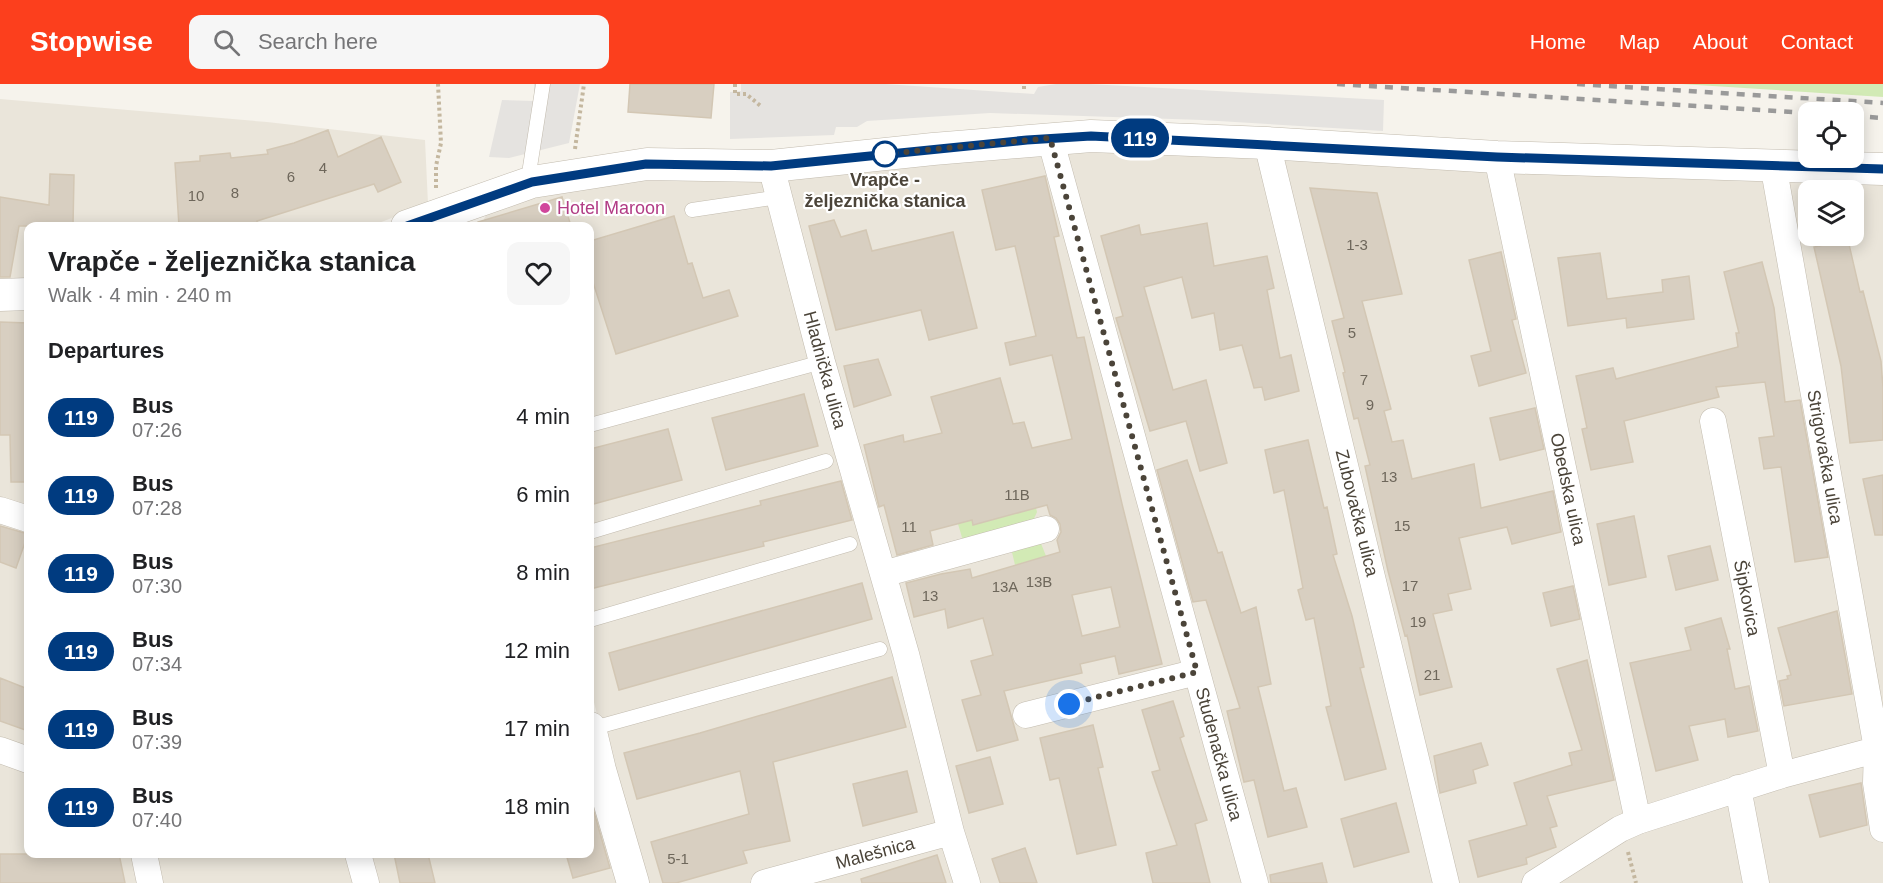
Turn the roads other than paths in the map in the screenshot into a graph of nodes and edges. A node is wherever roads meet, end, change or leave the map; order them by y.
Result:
1 (543, 84) edge
2 (1050, 138) junction
3 (1267, 144) junction
4 (1497, 157) junction
5 (1773, 164) junction
6 (771, 166) junction
7 (1883, 169) edge
8 (532, 182) junction
9 (779, 197) junction
10 (692, 210) dead end
11 (470, 215) edge
12 (430, 222) edge
13 (24, 294) edge
14 (0, 295) edge
15 (822, 362) junction
16 (1713, 421) dead end
17 (594, 424) edge
18 (826, 460) dead end
19 (0, 510) edge
20 (24, 518) edge
21 (1046, 529) dead end
22 (594, 531) edge
23 (850, 544) dead end
24 (883, 574) junction
25 (594, 619) edge
26 (880, 649) dead end
27 (1197, 672) junction
28 (1026, 715) dead end
29 (594, 727) edge
30 (594, 745) edge
31 (1880, 749) edge
32 (0, 750) edge
33 (24, 759) edge
34 (1782, 775) junction
35 (1738, 788) junction
36 (1629, 825) junction
37 (1883, 829) edge
38 (951, 832) junction
39 (145, 858) edge
40 (359, 858) edge
41 (1249, 882) edge
42 (150, 883) edge
43 (366, 883) edge
44 (633, 883) edge
45 (764, 883) edge
46 (967, 883) edge
47 (1446, 883) edge
48 (1534, 883) edge
49 (1756, 883) edge

1 - 8 lane
2 - 3 street
2 - 6 street
2 - 27 street, Studenačka ulica
3 - 4 street
3 - 47 street, Zubovačka ulica
4 - 5 street
4 - 36 street, Obedska ulica
5 - 7 street
5 - 31 street, Strigovačka ulica
6 - 8 street
6 - 9 street, Hladnička ulica
8 - 11 street
9 - 10 lane
9 - 15 street, Hladnička ulica
11 - 12 street
13 - 14 street
15 - 17 lane
15 - 24 street, Hladnička ulica
16 - 34 street, Šipkovica
18 - 22 lane
19 - 20 street
21 - 24 street
23 - 25 lane
24 - 38 street, Hladnička ulica
26 - 29 lane
27 - 28 street
27 - 41 street, Studenačka ulica
30 - 44 street
31 - 34 street
31 - 37 street, Strigovačka ulica
32 - 33 street
34 - 35 street
35 - 36 street
35 - 49 street
36 - 48 street
38 - 45 street, Malešnica
38 - 46 street, Hladnička ulica
39 - 42 street
40 - 43 street

